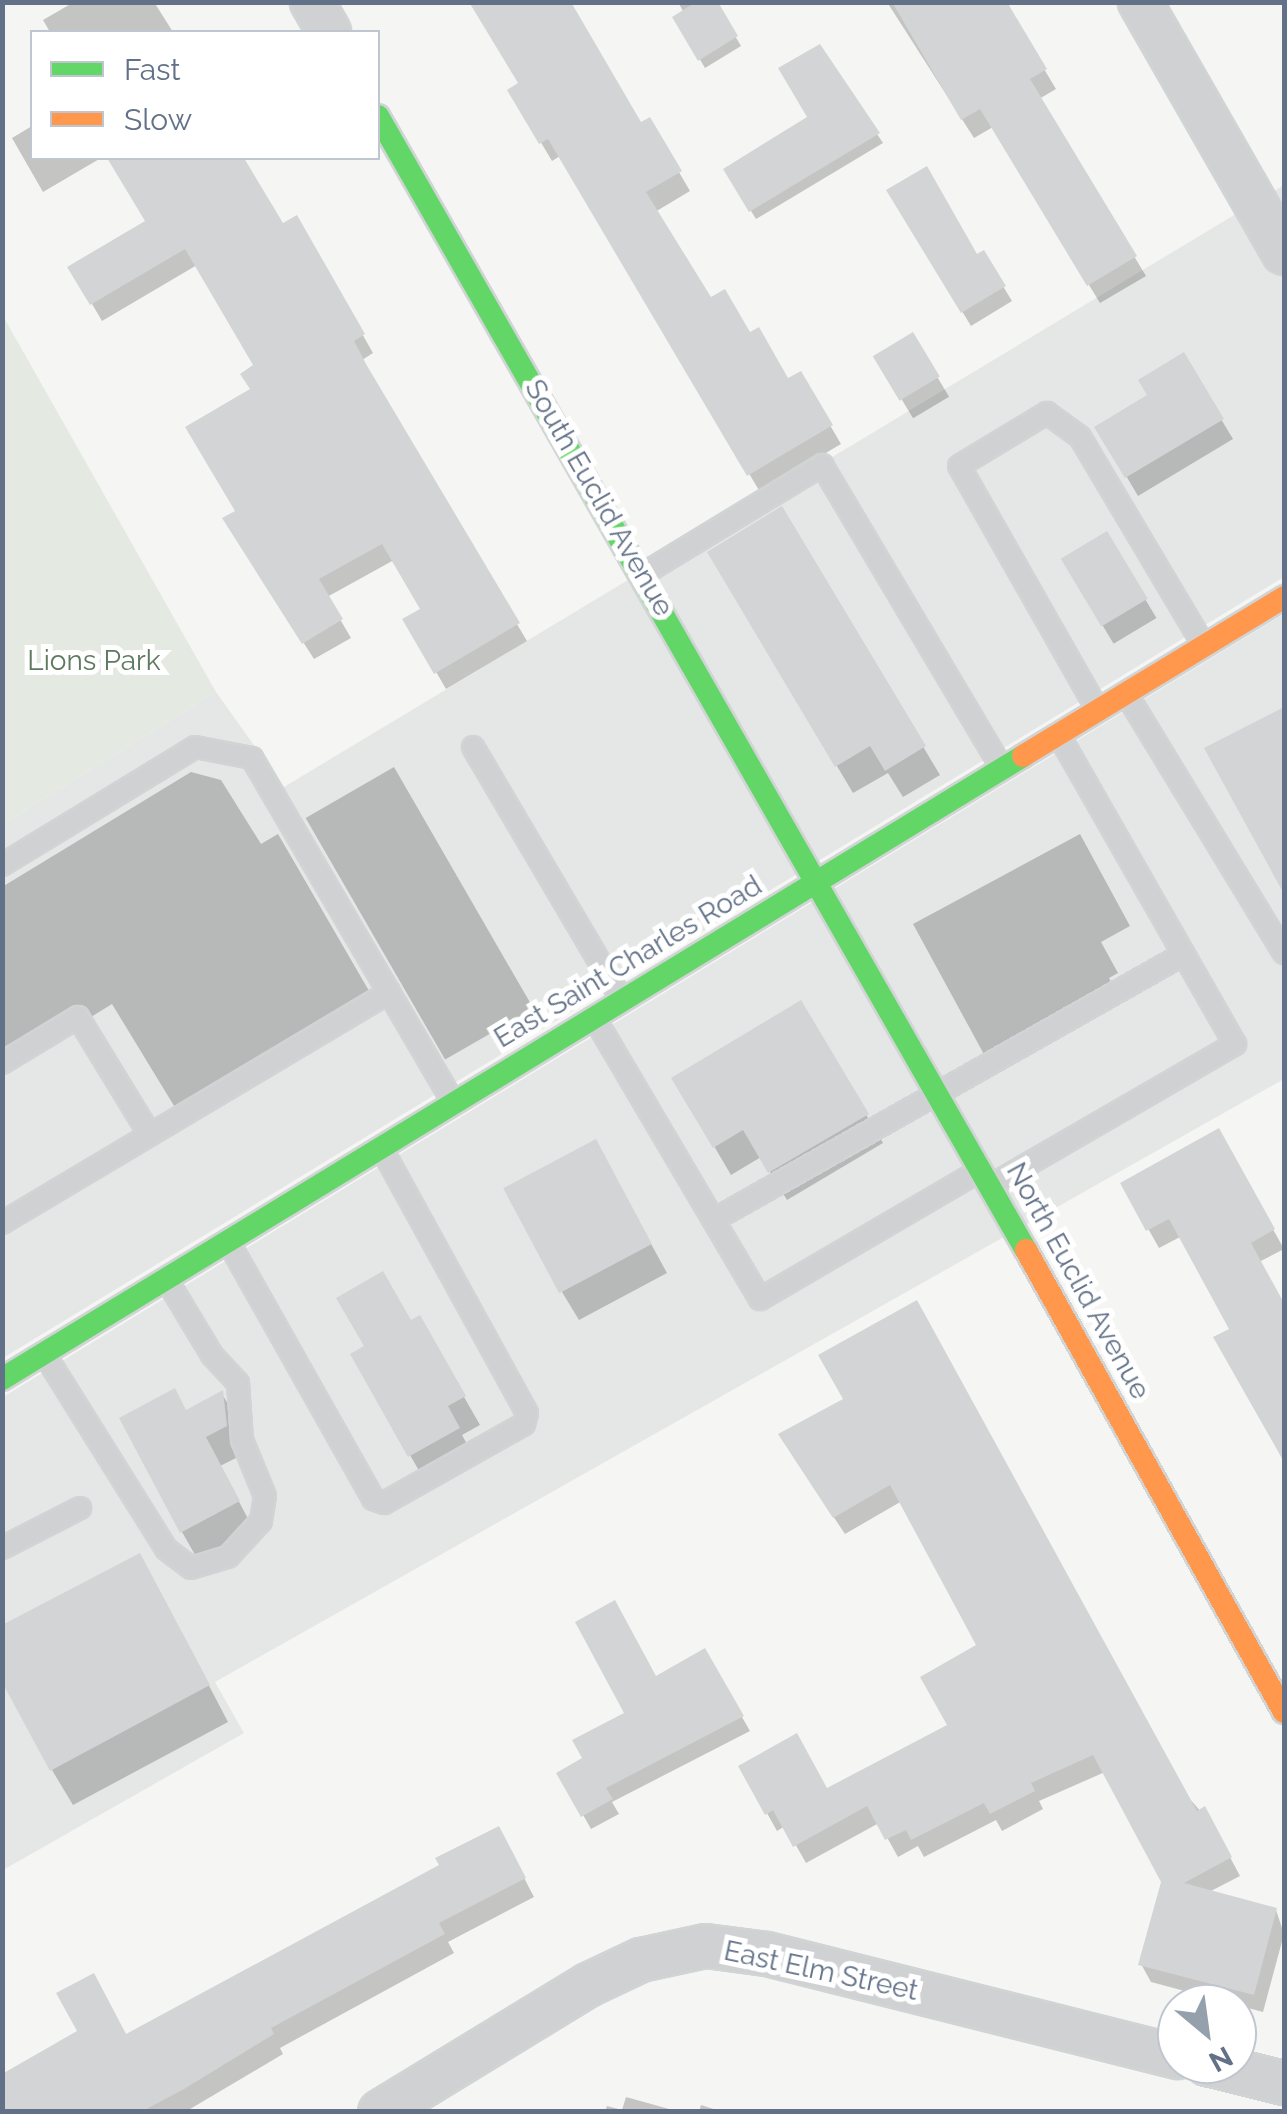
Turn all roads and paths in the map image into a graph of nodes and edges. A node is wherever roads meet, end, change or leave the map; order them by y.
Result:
1 (312, 2) edge
2 (1140, 2) edge
3 (328, 30) edge
4 (380, 119) edge
5 (1284, 253) edge
6 (644, 574) junction
7 (1284, 597) edge
8 (1204, 646) junction
9 (1126, 693) junction
10 (1098, 710) junction
11 (1058, 734) junction
12 (473, 746) dead end
13 (1002, 768) junction
14 (2, 865) edge
15 (819, 880) junction
16 (1184, 954) junction
17 (1283, 954) edge
18 (389, 992) junction
19 (622, 1000) junction
20 (594, 1018) junction
21 (2, 1063) edge
22 (936, 1090) junction
23 (454, 1103) junction
24 (150, 1135) junction
25 (382, 1147) junction
26 (985, 1178) junction
27 (717, 1218) junction
28 (2, 1223) edge
29 (228, 1241) junction
30 (166, 1279) junction
31 (44, 1353) junction
32 (4, 1374) edge
33 (80, 1508) dead end
34 (2, 1548) edge
35 (1284, 1712) edge
36 (1157, 2051) edge
37 (1257, 2077) edge
38 (1284, 2084) edge
39 (380, 2112) edge

1 - 3 street
2 - 5 street
4 - 6 street, South Euclid Avenue
6 - 13 lane
6 - 15 street, South Euclid Avenue
7 - 8 street, East Saint Charles Road
8 - 9 street, East Saint Charles Road
8 - 10 lane
9 - 10 street, East Saint Charles Road
9 - 17 lane
10 - 11 street, East Saint Charles Road
11 - 13 street, East Saint Charles Road
11 - 16 lane
12 - 19 lane
13 - 15 street, East Saint Charles Road
14 - 18 lane
15 - 19 street, East Saint Charles Road
15 - 22 street, North Euclid Avenue
16 - 22 lane
16 - 26 lane
18 - 23 lane
18 - 24 lane
19 - 20 street, East Saint Charles Road
20 - 23 street, East Saint Charles Road
20 - 27 lane
21 - 24 lane
22 - 26 street, North Euclid Avenue
22 - 27 lane
23 - 25 street, East Saint Charles Road
24 - 28 lane
25 - 29 street, East Saint Charles Road
25 - 29 lane
26 - 27 lane
26 - 35 street, North Euclid Avenue
29 - 30 street, East Saint Charles Road
30 - 31 street, East Saint Charles Road
30 - 31 lane
31 - 32 street, East Saint Charles Road
33 - 34 lane
36 - 39 street, East Elm Street
37 - 38 street

